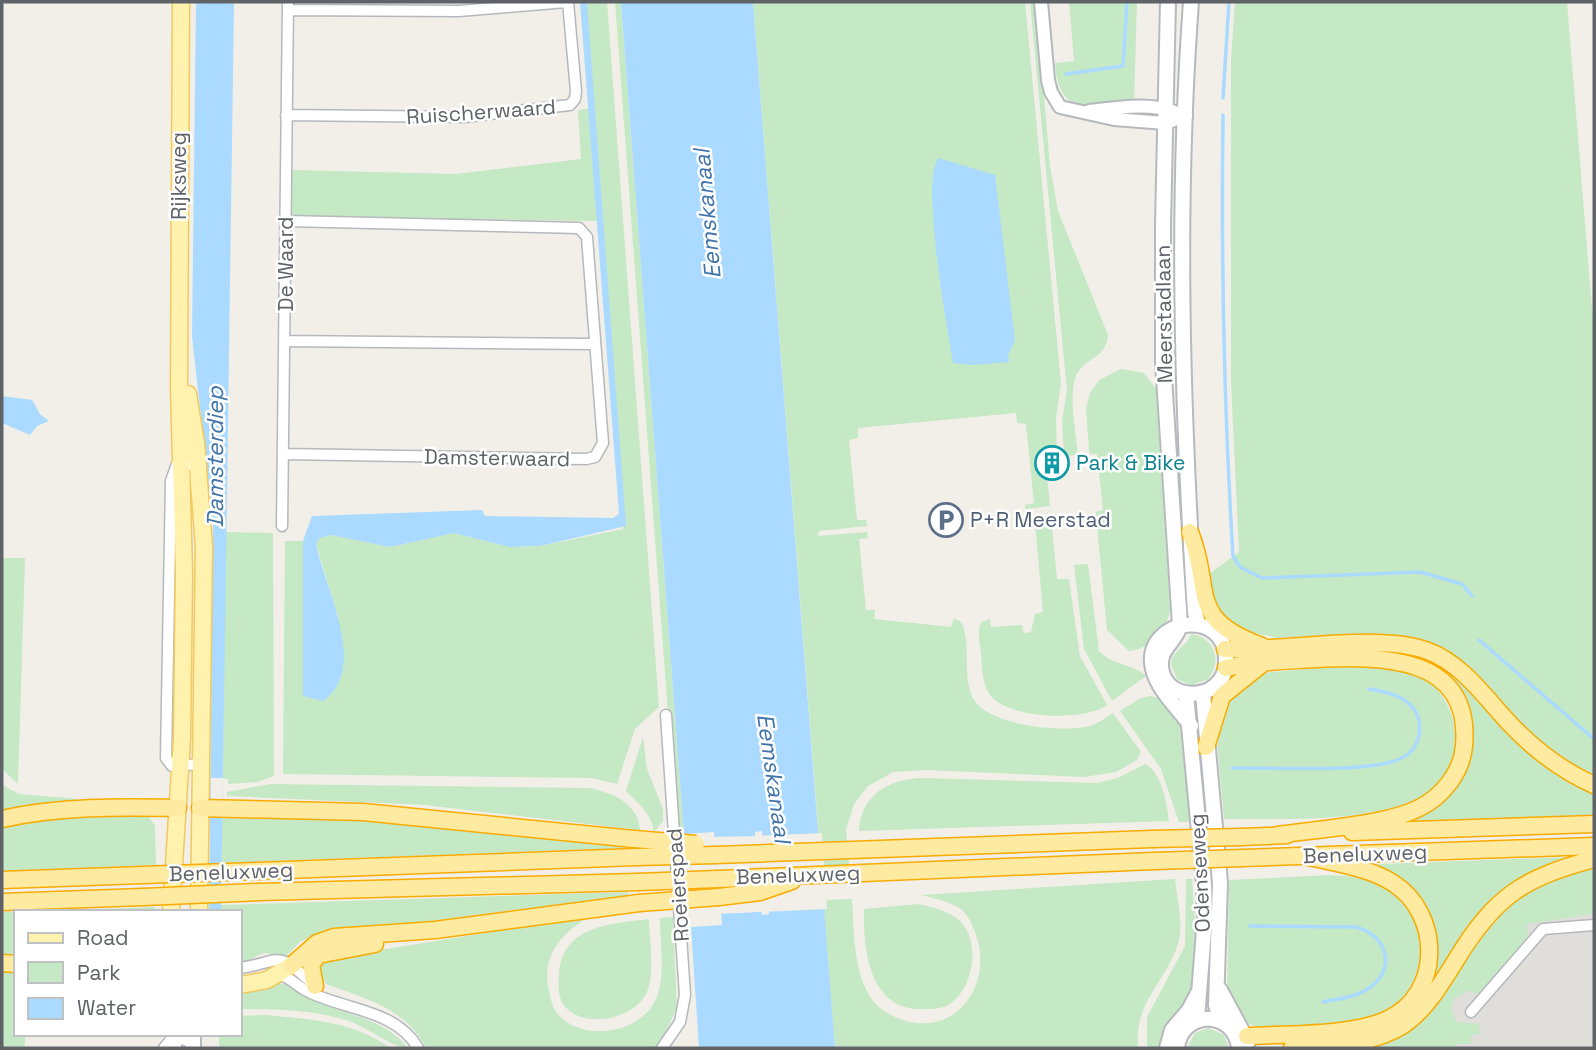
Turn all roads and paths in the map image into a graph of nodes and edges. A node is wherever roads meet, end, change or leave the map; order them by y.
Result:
1 (180, 2) edge
2 (567, 2) edge
3 (1041, 2) edge
4 (1168, 2) edge
5 (1191, 2) edge
6 (288, 6) edge
7 (286, 115) junction
8 (1165, 116) junction
9 (1186, 116) junction
10 (286, 221) junction
11 (285, 341) junction
12 (595, 344) junction
13 (181, 350) junction
14 (283, 454) junction
15 (182, 461) junction
16 (198, 468) junction
17 (282, 526) dead end
18 (1189, 532) junction
19 (1198, 624) junction
20 (1180, 625) junction
21 (1225, 649) junction
22 (1266, 655) junction
23 (1226, 668) junction
24 (1203, 694) junction
25 (1179, 697) junction
26 (666, 715) dead end
27 (1206, 747) junction
28 (201, 764) junction
29 (180, 767) junction
30 (1594, 785) edge
31 (178, 808) junction
32 (211, 808) junction
33 (2, 820) edge
34 (1594, 824) edge
35 (1278, 835) junction
36 (1594, 846) edge
37 (726, 854) junction
38 (1306, 856) junction
39 (1594, 859) edge
40 (811, 875) junction
41 (2, 880) edge
42 (2, 902) edge
43 (171, 910) edge
44 (199, 910) edge
45 (1594, 925) edge
46 (406, 932) junction
47 (1594, 936) edge
48 (242, 967) edge
49 (285, 970) junction
50 (242, 985) edge
51 (315, 986) junction
52 (1201, 989) junction
53 (328, 998) junction
54 (1471, 1012) dead end
55 (1197, 1019) junction
56 (1227, 1019) junction
57 (174, 1039) edge
58 (193, 1042) edge
59 (1243, 1042) edge
60 (164, 1048) edge
61 (418, 1048) edge
62 (662, 1048) edge
63 (1167, 1048) edge
64 (1177, 1048) edge
65 (1292, 1048) edge

1 - 13 main road, Rijksweg
2 - 6 street, Ruischerwaard
2 - 7 street, Ruischerwaard
3 - 8 street
4 - 8 main road, Meerstadlaan
5 - 9 main road, Meerstadlaan
6 - 7 street, De Waard
7 - 10 street, De Waard
8 - 9 street
8 - 20 main road, Meerstadlaan
9 - 18 main road, Meerstadlaan
10 - 11 street, De Waard
10 - 12 street, Damsterwaard
11 - 12 street
11 - 14 street, De Waard
12 - 14 street, Damsterwaard
13 - 15 main road, Rijksweg
13 - 16 main road, Rijksweg
14 - 17 street, De Waard
15 - 16 street
15 - 29 main road, Rijksweg
16 - 28 main road, Rijksweg
18 - 19 main road, Meerstadlaan
18 - 22 highway
19 - 20 main road
19 - 21 main road
20 - 25 main road
21 - 22 highway
21 - 23 main road
22 - 23 highway
22 - 27 highway
22 - 30 highway
22 - 35 highway
23 - 24 main road
24 - 25 main road
24 - 27 main road, Odenseweg
25 - 52 main road, Odenseweg
26 - 62 street, Roeierspad
27 - 56 main road, Odenseweg
28 - 29 street
28 - 32 main road, Rijksweg
29 - 31 main road, Rijksweg
31 - 32 main road
31 - 33 highway
31 - 43 main road, Rijksweg
32 - 37 highway, bridge
32 - 44 main road, Rijksweg
34 - 35 highway, Beneluxweg
35 - 37 highway, Beneluxweg, bridge
36 - 38 highway, Beneluxweg
37 - 41 highway, Beneluxweg, bridge
38 - 40 highway, Beneluxweg, bridge
38 - 59 highway
39 - 65 highway
40 - 42 highway, Beneluxweg, bridge
40 - 46 highway, bridge
45 - 47 street
45 - 54 street
46 - 49 highway
46 - 51 highway
48 - 49 street
49 - 50 main road
49 - 51 street
49 - 53 street
51 - 53 street
52 - 55 main road, Odenseweg
52 - 63 main road
53 - 61 street
55 - 56 main road
55 - 64 main road
56 - 59 main road, Odenseweg
57 - 58 street
57 - 60 street

